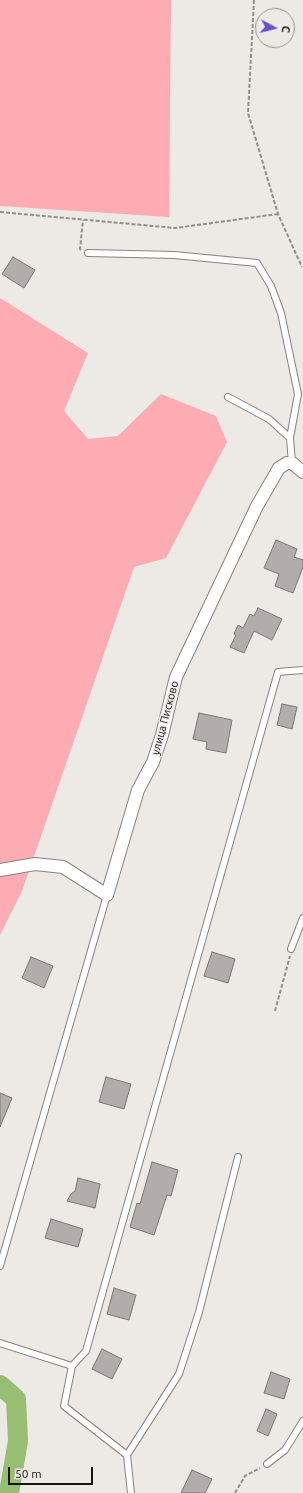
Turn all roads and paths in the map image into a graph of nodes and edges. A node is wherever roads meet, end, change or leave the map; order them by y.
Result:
1 (254, 0) edge
2 (0, 212) edge
3 (278, 214) junction
4 (83, 220) junction
5 (88, 253) joint
6 (302, 267) dead end
7 (228, 397) dead end
8 (290, 438) junction
9 (292, 463) junction
10 (303, 472) edge
11 (303, 670) edge
12 (0, 870) edge
13 (107, 895) junction
14 (303, 918) edge
15 (291, 949) joint
16 (275, 1011) dead end
17 (238, 1156) dead end
18 (0, 1266) edge
19 (0, 1343) edge
20 (72, 1366) junction
21 (303, 1420) edge
22 (127, 1455) junction
23 (267, 1464) joint
24 (131, 1493) edge
25 (235, 1493) edge

1 - 3 path
2 - 4 path
3 - 4 path
3 - 6 path
4 - 5 path
5 - 8 lane
7 - 8 lane
8 - 9 lane
9 - 10 street
9 - 13 street, улица Писково
11 - 20 lane
12 - 13 street
13 - 18 lane
14 - 15 lane
15 - 16 path
17 - 22 lane
19 - 20 lane
20 - 22 lane
21 - 23 lane
22 - 24 lane
23 - 25 path

